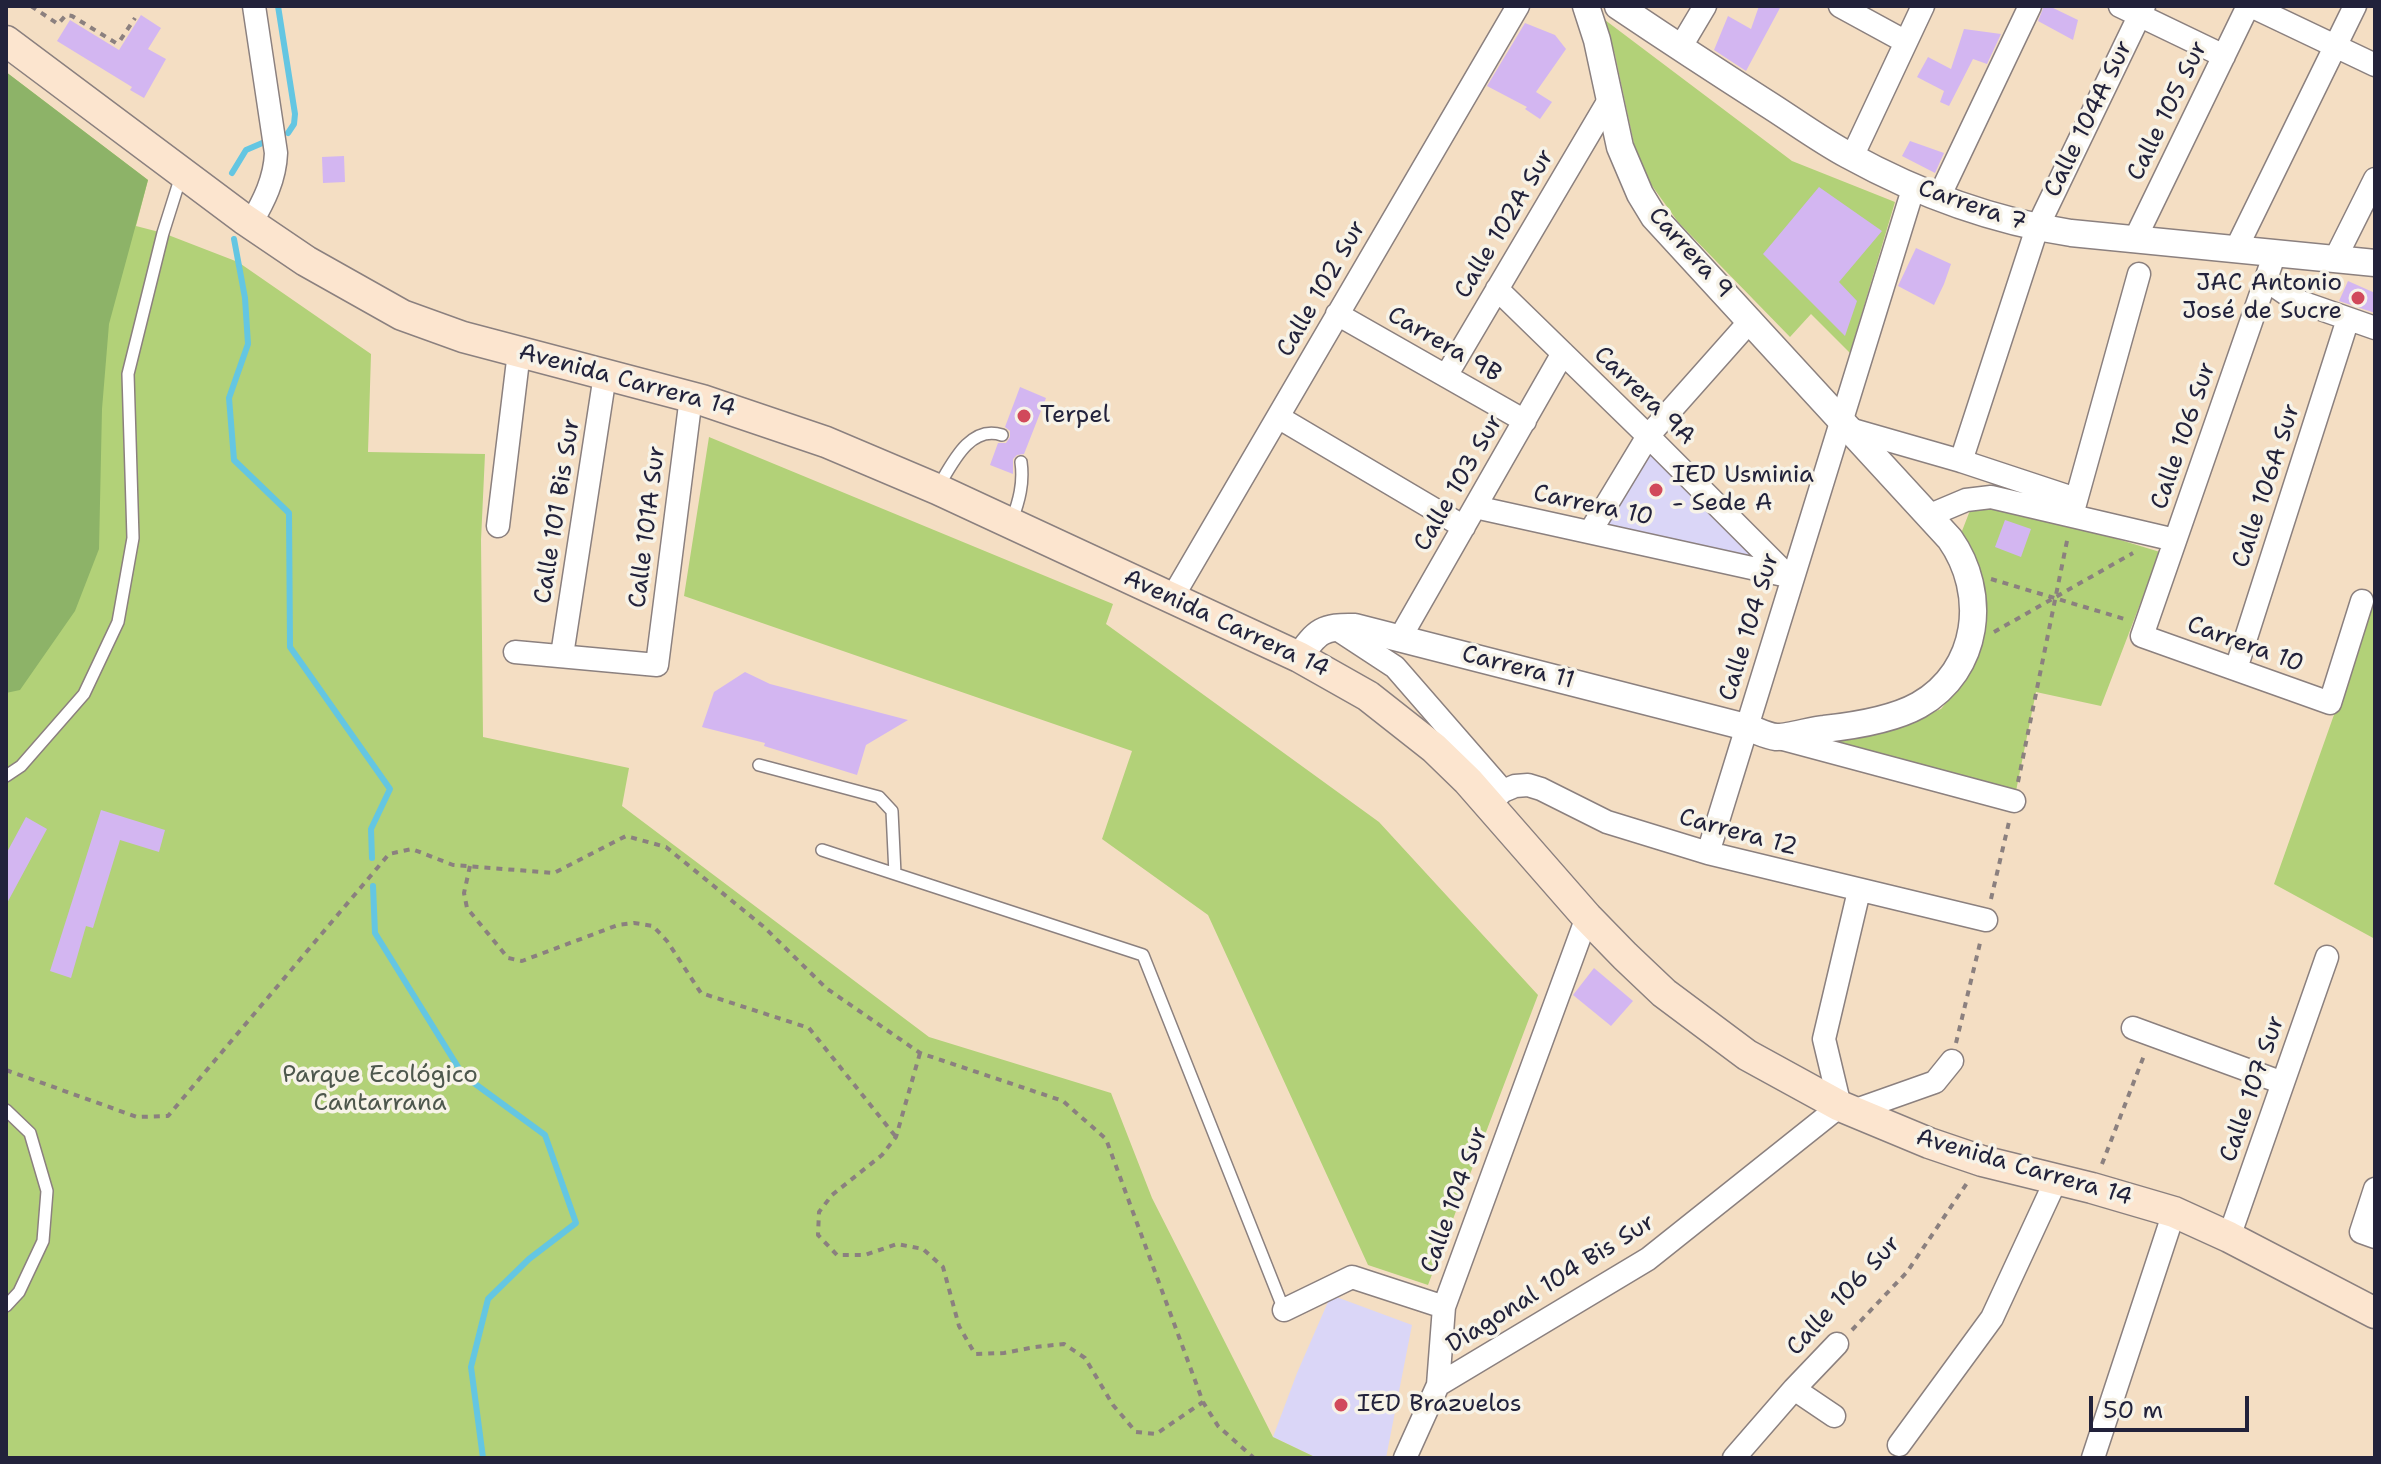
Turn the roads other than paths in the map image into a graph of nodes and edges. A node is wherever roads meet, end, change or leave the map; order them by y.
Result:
1 (254, 6) edge
2 (1518, 6) edge
3 (1586, 6) edge
4 (1618, 6) edge
5 (1705, 6) edge
6 (1840, 6) edge
7 (1923, 6) edge
8 (2030, 6) edge
9 (2250, 6) edge
10 (2355, 6) edge
11 (2134, 9) edge
12 (6, 41) edge
13 (1906, 42) junction
14 (2336, 46) junction
15 (1680, 48) junction
16 (2224, 56) junction
17 (2375, 65) edge
18 (1609, 100) junction
19 (1852, 157) junction
20 (182, 172) junction
21 (2375, 179) edge
22 (1914, 186) junction
23 (1939, 197) junction
24 (251, 223) junction
25 (2037, 228) junction
26 (2135, 239) junction
27 (2236, 249) junction
28 (2275, 253) junction
29 (2335, 259) junction
30 (2375, 263) edge
31 (2139, 274) dead end
32 (2266, 280) junction
33 (1497, 289) junction
34 (1337, 314) junction
35 (2348, 319) junction
36 (1751, 320) junction
37 (2375, 328) edge
38 (519, 352) junction
39 (1563, 353) junction
40 (605, 375) junction
41 (1446, 376) junction
42 (691, 397) junction
43 (1278, 417) junction
44 (1525, 421) junction
45 (1844, 425) junction
46 (1002, 435) dead end
47 (1648, 436) junction
48 (1961, 461) junction
49 (1021, 462) dead end
50 (937, 489) junction
51 (2074, 507) junction
52 (1928, 516) junction
53 (1469, 517) junction
54 (1011, 524) junction
55 (498, 526) dead end
56 (1590, 532) junction
57 (2168, 539) junction
58 (1790, 576) junction
59 (1172, 598) junction
60 (2362, 601) dead end
61 (1334, 627) junction
62 (2144, 630) joint
63 (1400, 638) junction
64 (515, 652) dead end
65 (562, 655) junction
66 (1299, 657) junction
67 (2236, 669) junction
68 (1746, 727) junction
69 (1778, 738) junction
70 (759, 765) dead end
71 (6, 776) edge
72 (1496, 798) junction
73 (2014, 801) dead end
74 (822, 850) dead end
75 (1708, 853) junction
76 (895, 874) junction
77 (1859, 891) junction
78 (1587, 917) junction
79 (1986, 920) dead end
80 (2327, 957) dead end
81 (2143, 1031) road end
82 (1952, 1061) dead end
83 (2283, 1083) junction
84 (1847, 1108) junction
85 (6, 1110) edge
86 (2056, 1180) junction
87 (2375, 1189) edge
88 (2174, 1212) junction
89 (2368, 1234) edge
90 (2229, 1237) junction
91 (6, 1306) edge
92 (1444, 1307) junction
93 (1284, 1310) joint
94 (2375, 1313) edge
95 (1837, 1344) road end
96 (1438, 1385) junction
97 (1794, 1389) junction
98 (1834, 1416) dead end
99 (1899, 1445) dead end
100 (1405, 1458) edge
101 (1734, 1458) edge
102 (2093, 1458) edge

1 - 24 street
2 - 34 street, Calle 102 Sur
3 - 18 street, Carrera 9
4 - 15 street, Carrera 7
5 - 15 street
6 - 13 street
7 - 13 street
8 - 23 street
9 - 14 street
9 - 16 street, Calle 105 Sur
10 - 14 street
11 - 16 street
11 - 25 street, Calle 104A Sur
12 - 20 main road, Avenida Carrera 14
13 - 19 street
14 - 17 street
14 - 27 street
15 - 19 street, Carrera 7
16 - 26 street, Calle 105 Sur
18 - 33 street, Calle 102A Sur
18 - 36 street, Carrera 9
19 - 22 street, Carrera 7
20 - 24 main road, Avenida Carrera 14
20 - 71 lane
21 - 29 street
22 - 23 street, Carrera 7
22 - 45 street, Calle 104 Sur
23 - 25 street, Carrera 7
24 - 38 main road, Avenida Carrera 14
25 - 26 street, Carrera 7
25 - 48 street, Calle 104A Sur
26 - 27 street, Carrera 7
27 - 28 street, Carrera 7
28 - 29 street, Carrera 7
28 - 32 street, Calle 106 Sur
29 - 30 street, Carrera 7
31 - 51 street
32 - 35 street
32 - 57 street, Calle 106 Sur
33 - 39 street, Carrera 9A
33 - 41 street, Calle 102A Sur
34 - 41 street, Carrera 9B
34 - 43 street, Calle 102 Sur
35 - 37 street
35 - 67 street, Calle 106A Sur
36 - 45 street, Carrera 9
36 - 47 street
38 - 40 main road, Avenida Carrera 14
38 - 55 street
39 - 44 street, Calle 103 Sur
39 - 47 street, Carrera 9A
40 - 42 main road, Avenida Carrera 14
40 - 65 street, Calle 101 Bis Sur
41 - 44 street, Carrera 9B
42 - 50 main road, Avenida Carrera 14
42 - 65 street, Calle 101A Sur
43 - 53 street, Carrera 10
43 - 59 street, Calle 102 Sur
44 - 53 street, Calle 103 Sur
45 - 48 street
45 - 52 street, Carrera 9
45 - 58 street, Calle 104 Sur
46 - 50 lane
47 - 56 street
47 - 58 street, Carrera 9A
48 - 51 street
49 - 54 lane
50 - 54 main road, Avenida Carrera 14
51 - 52 street
51 - 57 street
52 - 69 street, Carrera 9
53 - 56 street, Carrera 10
53 - 63 street, Calle 103 Sur
54 - 59 main road, Avenida Carrera 14
56 - 58 street, Carrera 10
57 - 62 street, Calle 106 Sur
58 - 68 street, Calle 104 Sur
59 - 66 main road, Avenida Carrera 14
60 - 67 street, Carrera 10
61 - 63 street, Carrera 11
61 - 66 street
61 - 72 street
62 - 67 street, Carrera 10
63 - 68 street, Carrera 11
64 - 65 street
66 - 72 main road, Avenida Carrera 14
68 - 69 street, Carrera 11
68 - 75 street, Calle 104 Sur
69 - 73 street
70 - 76 lane
72 - 75 street, Carrera 12
72 - 78 main road, Avenida Carrera 14
74 - 76 lane
75 - 77 street, Carrera 12
76 - 93 lane
77 - 79 street, Carrera 12
77 - 84 street
78 - 84 main road, Avenida Carrera 14
78 - 92 street, Calle 104 Sur
80 - 83 street, Calle 107 Sur
81 - 83 street
82 - 84 street
83 - 90 street, Calle 107 Sur
84 - 86 main road, Avenida Carrera 14
84 - 96 street, Diagonal 104 Bis Sur
85 - 91 lane
86 - 88 main road, Avenida Carrera 14
86 - 99 street
87 - 89 street
88 - 90 main road, Avenida Carrera 14
88 - 102 street
90 - 94 main road, Avenida Carrera 14
92 - 93 street
92 - 96 street, Calle 104 Sur
95 - 97 street, Calle 106 Sur
96 - 100 street, Calle 104 Sur
97 - 98 street
97 - 101 street, Calle 106 Sur

